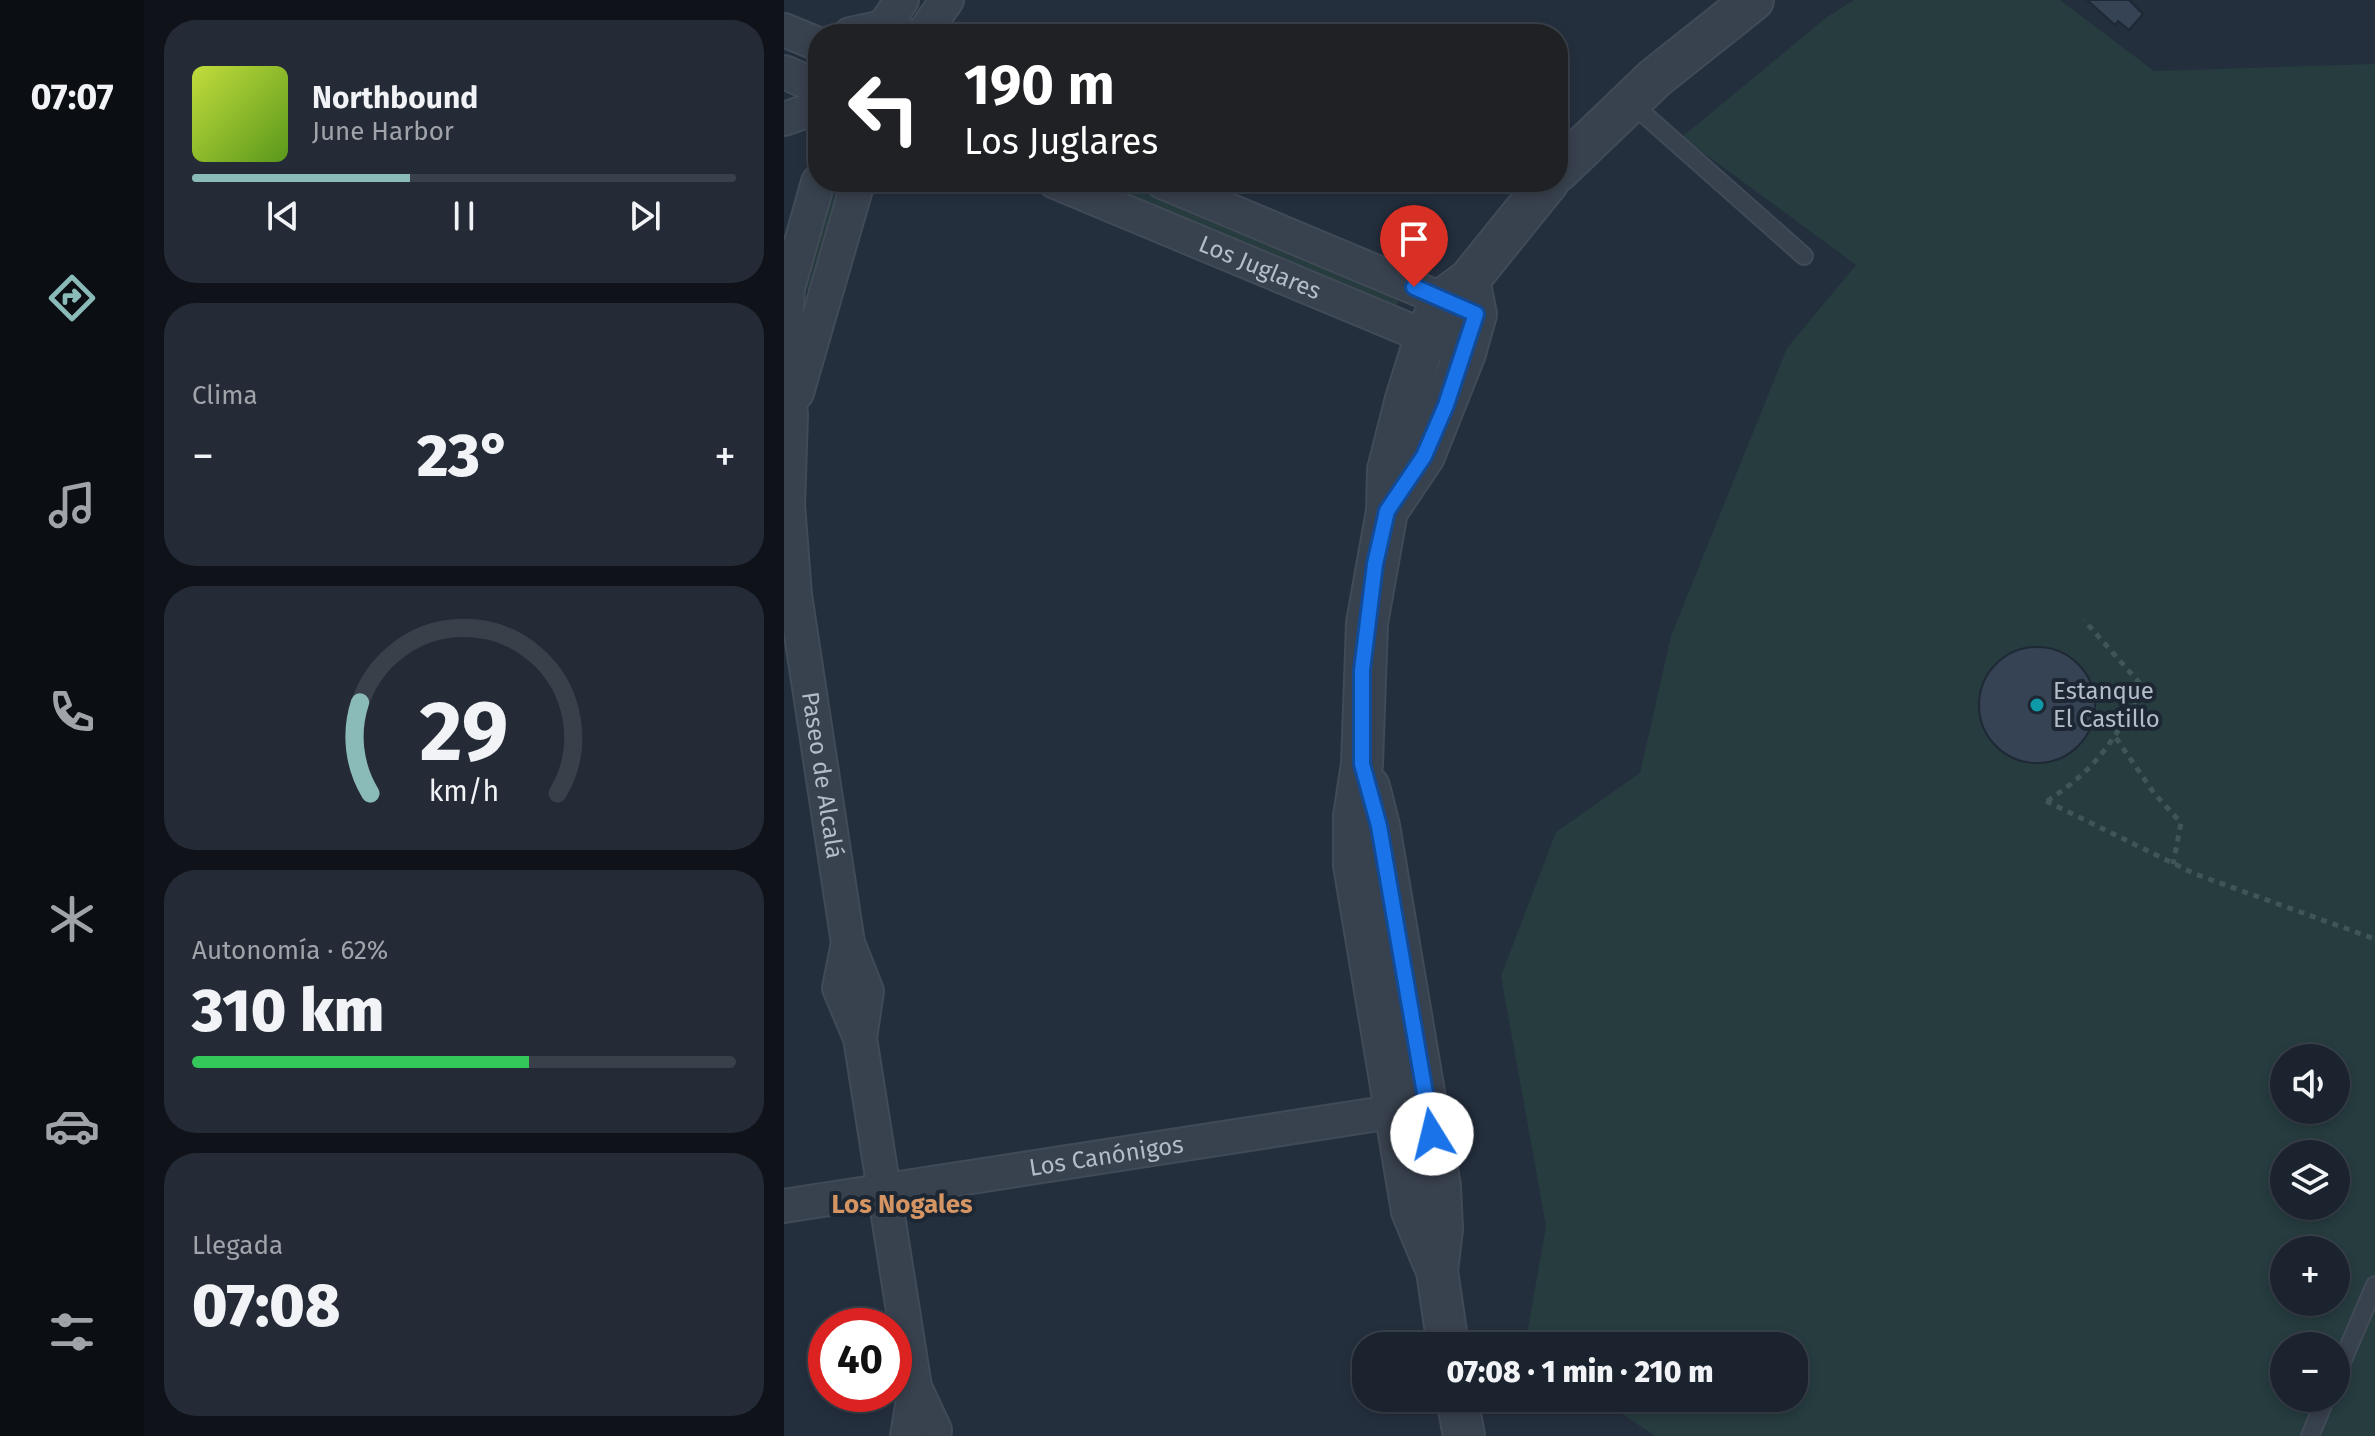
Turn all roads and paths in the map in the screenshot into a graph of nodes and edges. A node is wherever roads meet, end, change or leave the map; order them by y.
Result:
1 (902, 0) edge
2 (947, 0) edge
3 (1753, 0) edge
4 (895, 24) edge
5 (930, 24) edge
6 (784, 30) edge
7 (808, 40) edge
8 (784, 72) edge
9 (808, 83) edge
10 (1629, 101) junction
11 (808, 111) edge
12 (784, 119) edge
13 (1568, 161) edge
14 (815, 192) edge
15 (855, 192) edge
16 (1079, 192) edge
17 (1172, 192) edge
18 (1189, 192) edge
19 (1541, 192) edge
20 (1168, 229) junction
21 (1804, 256) dead end
22 (1463, 298) junction
23 (1426, 335) junction
24 (1465, 353) junction
25 (791, 416) junction
26 (1387, 511) junction
27 (2084, 620) dead end
28 (2116, 738) junction
29 (2173, 864) junction
30 (2375, 939) edge
31 (1411, 1109) junction
32 (884, 1191) junction
33 (784, 1206) edge
34 (2375, 1285) edge
35 (1446, 1332) edge
36 (2350, 1343) edge
37 (915, 1387) junction
38 (1460, 1412) edge
39 (2320, 1412) edge
40 (907, 1436) edge
41 (934, 1436) edge
42 (1464, 1436) edge
43 (2310, 1436) edge

1 - 4 street
2 - 5 street
3 - 10 street
6 - 7 street
8 - 9 street
10 - 13 street
10 - 21 lane
11 - 12 street
14 - 25 street, Paseo de Alcalá
15 - 25 street, Paseo de Alcalá
16 - 20 street, Los Juglares
17 - 20 street
18 - 22 street, Los Juglares
19 - 22 street
20 - 23 street, Los Juglares
22 - 23 street
22 - 24 street
23 - 24 street, Los Juglares
23 - 26 street
24 - 26 street
25 - 32 street, Paseo de Alcalá
26 - 31 street
27 - 28 path
28 - 29 path
28 - 29 path
29 - 30 path
31 - 32 street, Los Canónigos
31 - 35 street
32 - 33 street, Los Canónigos
32 - 37 street, Paseo de Alcalá
34 - 36 lane
37 - 40 street, Paseo de Alcalá
37 - 41 street, Paseo de Alcalá
38 - 42 street
39 - 43 lane

